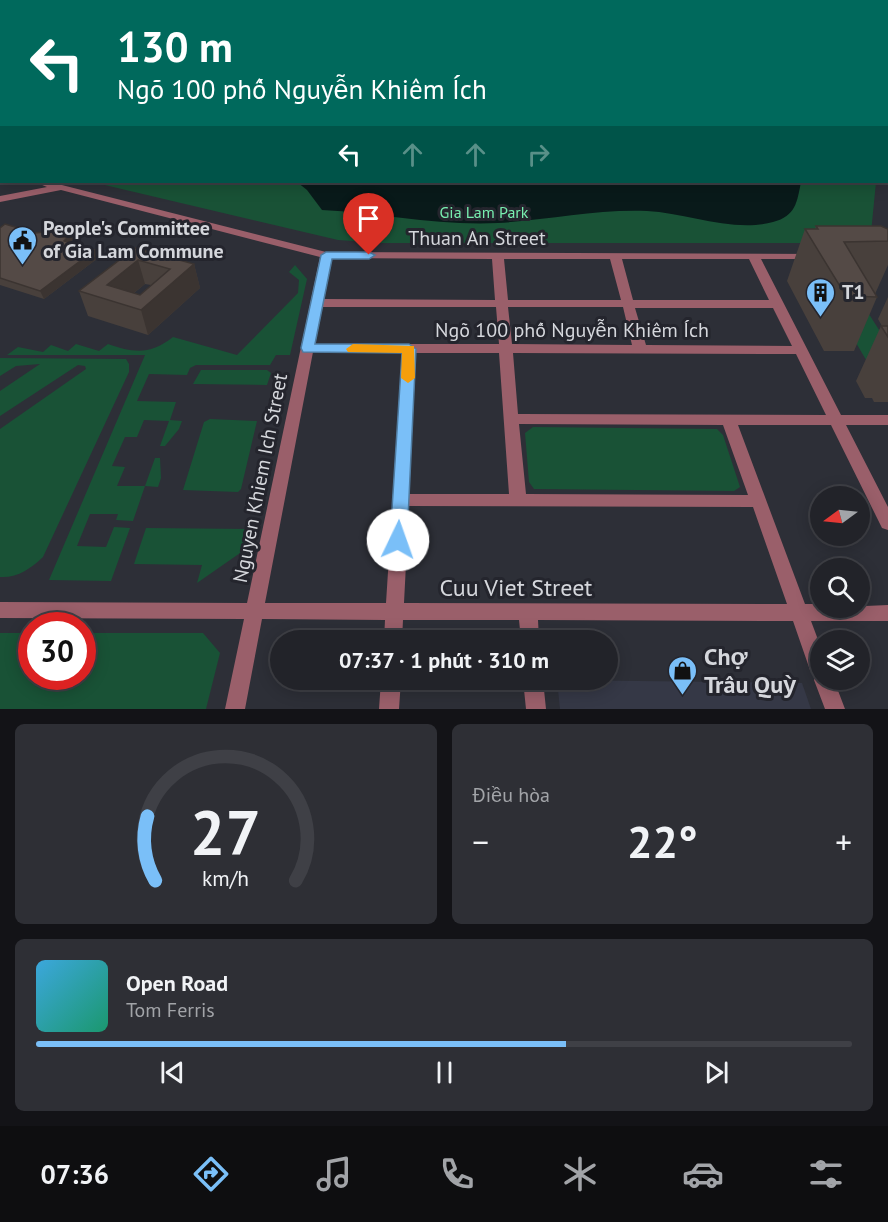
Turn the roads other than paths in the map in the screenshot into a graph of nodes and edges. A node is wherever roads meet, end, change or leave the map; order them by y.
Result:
1 (63, 184) edge
2 (0, 199) edge
3 (326, 255) junction
4 (498, 256) junction
5 (615, 256) junction
6 (753, 256) junction
7 (823, 256) edge
8 (317, 303) junction
9 (502, 303) junction
10 (628, 303) junction
11 (777, 304) junction
12 (308, 348) junction
13 (409, 349) junction
14 (506, 349) junction
15 (640, 349) junction
16 (800, 350) junction
17 (512, 419) junction
18 (729, 420) junction
19 (836, 420) junction
20 (888, 420) edge
21 (401, 500) junction
22 (518, 500) junction
23 (758, 501) junction
24 (888, 523) edge
25 (0, 610) edge
26 (254, 611) junction
27 (394, 612) junction
28 (528, 612) junction
29 (800, 613) junction
30 (888, 614) edge
31 (393, 630) edge
32 (529, 630) edge
33 (810, 642) edge
34 (390, 690) edge
35 (534, 690) edge
36 (828, 690) edge
37 (235, 709) edge
38 (389, 709) edge
39 (536, 709) edge
40 (835, 709) edge

1 - 2 street
1 - 3 street, Thuan An Street
3 - 4 street, Thuan An Street
3 - 8 street, Nguyen Khiem Ich Street
4 - 5 street, Thuan An Street
4 - 9 street
5 - 6 street, Thuan An Street
5 - 10 street
6 - 7 street, Thuan An Street
6 - 11 street
8 - 9 street
8 - 12 street, Nguyen Khiem Ich Street
9 - 10 street
9 - 14 street
10 - 11 street
10 - 15 street
11 - 16 street
12 - 13 street, Ngõ 100 phố Nguyễn Khiêm Ích
12 - 26 street, Nguyen Khiem Ich Street
13 - 14 street, Ngõ 100 phố Nguyễn Khiêm Ích
13 - 21 street
14 - 15 street, Ngõ 100 phố Nguyễn Khiêm Ích
14 - 17 street
15 - 16 street, Ngõ 100 phố Nguyễn Khiêm Ích
16 - 19 street
17 - 18 street
17 - 22 street
18 - 19 street
18 - 23 street
19 - 20 street
19 - 24 street
21 - 22 street
21 - 27 street
22 - 23 street
23 - 29 street
25 - 26 street, Cuu Viet Street
26 - 27 street, Cuu Viet Street
26 - 37 street, Nguyen Khiem Ich Street
27 - 28 street, Cuu Viet Street
27 - 31 street
28 - 29 street, Cuu Viet Street
28 - 32 street
29 - 30 street, Cuu Viet Street
29 - 33 street
34 - 38 street
35 - 39 street
36 - 40 street

